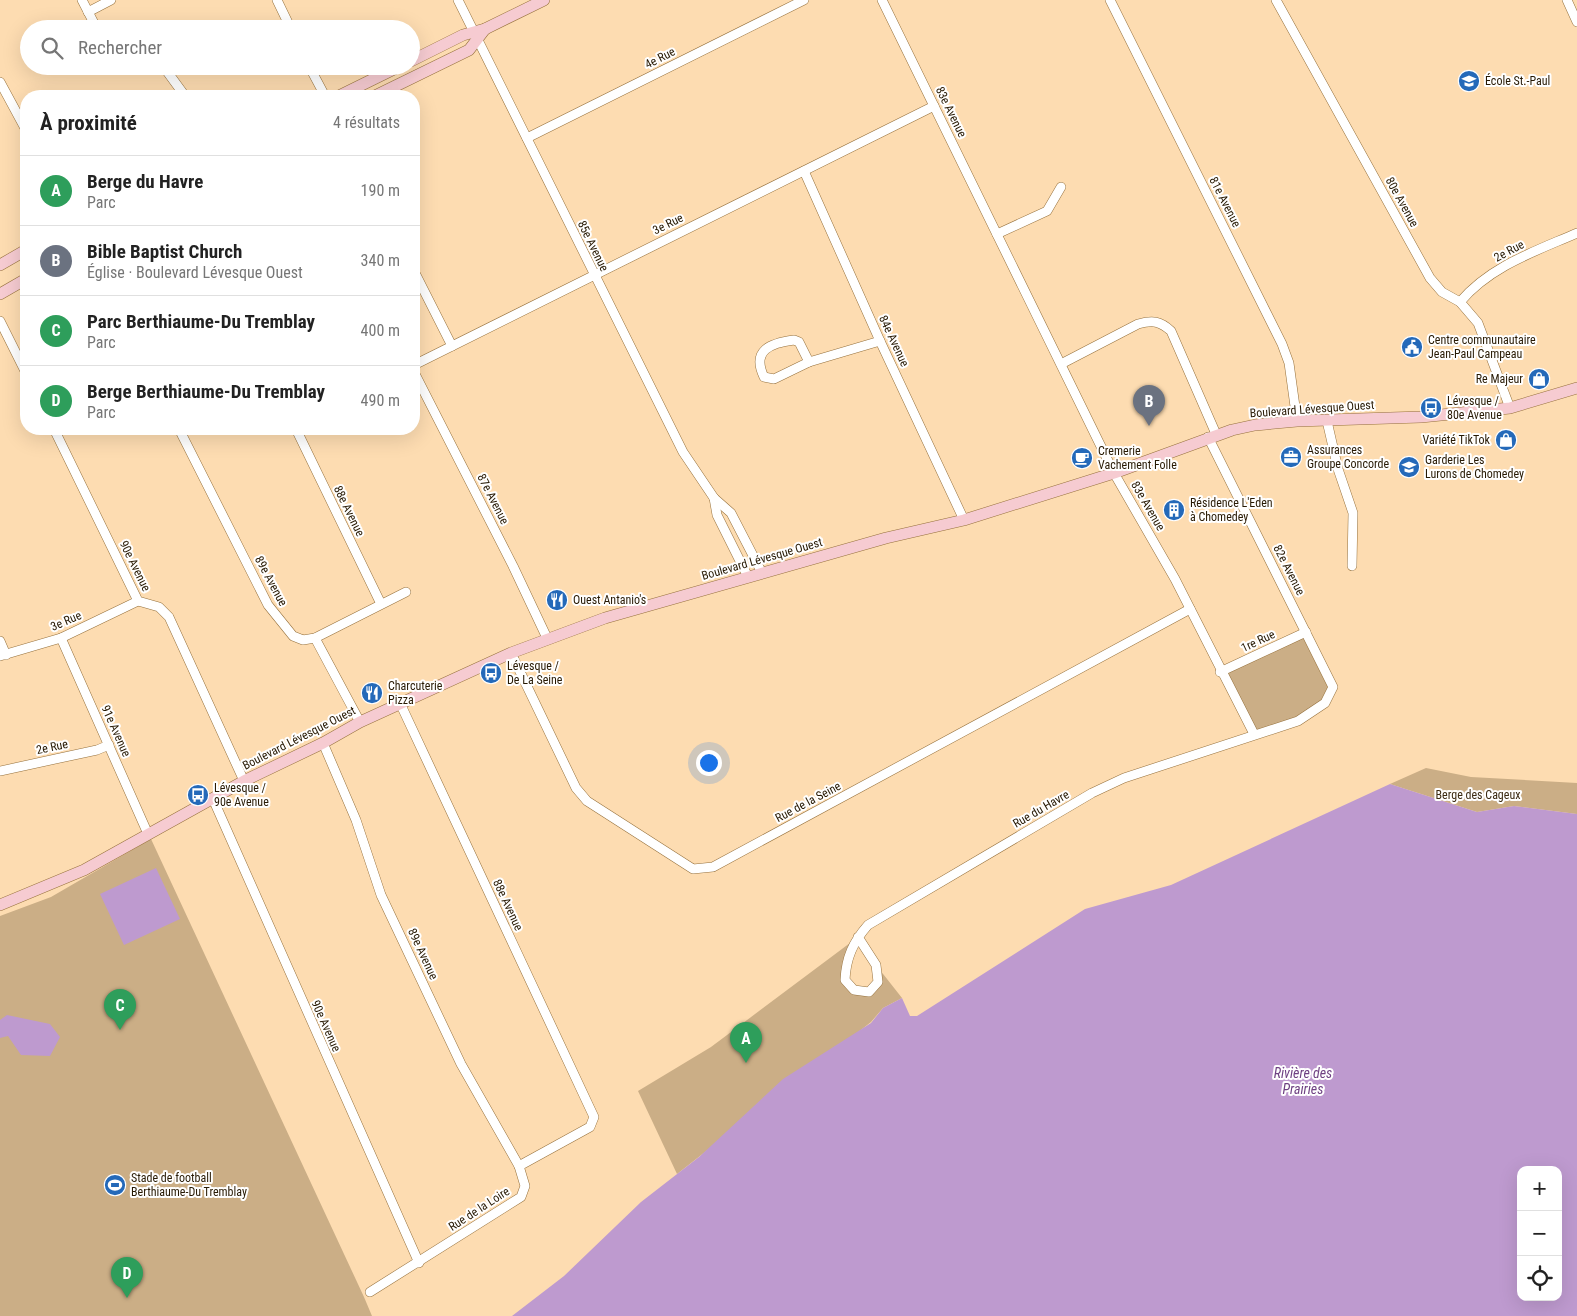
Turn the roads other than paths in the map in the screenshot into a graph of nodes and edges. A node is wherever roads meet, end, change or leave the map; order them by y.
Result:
1 (82, 0) edge
2 (111, 0) edge
3 (276, 0) edge
4 (458, 0) edge
5 (544, 0) edge
6 (804, 0) edge
7 (882, 0) edge
8 (1110, 0) edge
9 (1276, 0) edge
10 (1567, 0) edge
11 (88, 12) junction
12 (92, 20) edge
13 (286, 20) edge
14 (1577, 22) edge
15 (475, 36) junction
16 (420, 56) edge
17 (420, 74) edge
18 (169, 75) edge
19 (314, 75) edge
20 (382, 75) edge
21 (418, 75) edge
22 (0, 82) edge
23 (180, 90) edge
24 (321, 90) edge
25 (351, 90) edge
26 (387, 90) edge
27 (934, 106) junction
28 (20, 119) edge
29 (527, 138) junction
30 (804, 171) junction
31 (1061, 187) dead end
32 (1577, 232) edge
33 (997, 234) junction
34 (20, 253) edge
35 (0, 265) edge
36 (594, 275) junction
37 (20, 282) edge
38 (420, 283) edge
39 (0, 294) edge
40 (1460, 302) junction
41 (0, 321) edge
42 (880, 341) junction
43 (452, 346) junction
44 (20, 361) edge
45 (420, 362) edge
46 (808, 362) junction
47 (1061, 364) junction
48 (420, 384) edge
49 (1577, 388) edge
50 (1510, 408) junction
51 (1297, 421) junction
52 (1327, 421) junction
53 (57, 435) edge
54 (182, 435) edge
55 (299, 435) edge
56 (1212, 436) junction
57 (1114, 473) junction
58 (714, 498) junction
59 (964, 520) junction
60 (1352, 566) dead end
61 (762, 573) junction
62 (748, 577) junction
63 (406, 592) dead end
64 (138, 602) junction
65 (381, 604) junction
66 (1190, 609) junction
67 (1306, 632) junction
68 (61, 638) junction
69 (315, 638) junction
70 (547, 638) junction
71 (0, 640) edge
72 (512, 653) junction
73 (3, 656) edge
74 (1220, 672) junction
75 (1333, 687) joint
76 (400, 703) junction
77 (360, 722) junction
78 (1254, 734) junction
79 (323, 744) junction
80 (109, 745) junction
81 (0, 771) edge
82 (244, 782) junction
83 (213, 798) junction
84 (148, 834) junction
85 (0, 905) edge
86 (858, 937) junction
87 (518, 1166) junction
88 (419, 1263) junction
89 (370, 1292) dead end

1 - 11 street
2 - 11 street
3 - 13 street
4 - 15 street, 85e Avenue
5 - 15 street
6 - 29 street, 4e Rue
7 - 27 street, 83e Avenue
8 - 51 street, 81e Avenue
9 - 40 street, 80e Avenue
10 - 14 street
11 - 12 street
15 - 16 street
15 - 17 street
15 - 29 street, 85e Avenue
18 - 23 street
19 - 24 street
20 - 25 street
21 - 26 street
22 - 28 street
27 - 30 street, 3e Rue
27 - 33 street, 83e Avenue
29 - 36 street, 85e Avenue
30 - 36 street, 3e Rue
30 - 42 street, 84e Avenue
31 - 33 street
32 - 40 street, 2e Rue
33 - 47 street, 83e Avenue
34 - 35 street
36 - 43 street, 3e Rue
36 - 58 street, 85e Avenue
37 - 39 street
38 - 43 street
40 - 50 street, 80e Avenue
41 - 44 street
42 - 46 street
42 - 59 street, 84e Avenue
43 - 45 street, 3e Rue
46 - 46 street
47 - 56 street, 82e Avenue
47 - 57 street, 83e Avenue
48 - 70 street, 87e Avenue
49 - 50 street, Boulevard Lévesque Ouest
50 - 52 street, Boulevard Lévesque Ouest
51 - 52 street, Boulevard Lévesque Ouest
51 - 56 street, Boulevard Lévesque Ouest
52 - 60 street
53 - 64 street, 90e Avenue
54 - 69 street, 89e Avenue
55 - 65 street, 88e Avenue
56 - 57 street, Boulevard Lévesque Ouest
56 - 67 street, 82e Avenue
57 - 59 street, Boulevard Lévesque Ouest
57 - 66 street, 83e Avenue
58 - 61 street, 85e Avenue
58 - 62 street, 85e Avenue
59 - 61 street, Boulevard Lévesque Ouest
61 - 62 street, Boulevard Lévesque Ouest
62 - 70 street, Boulevard Lévesque Ouest
63 - 65 street
64 - 68 street, 3e Rue
64 - 82 street, 90e Avenue
65 - 69 street
66 - 72 street, Rue de la Seine
66 - 74 street, 83e Avenue
67 - 74 street, 1re Rue
67 - 75 street, 82e Avenue
68 - 73 street, 3e Rue
68 - 80 street, 91e Avenue
69 - 77 street
70 - 72 street, Boulevard Lévesque Ouest
71 - 73 street
72 - 76 street, Boulevard Lévesque Ouest
74 - 78 street, 83e Avenue
75 - 78 street, Rue du Havre
76 - 77 street, Boulevard Lévesque Ouest
76 - 87 street, 88e Avenue
77 - 79 street, Boulevard Lévesque Ouest
78 - 86 street, Rue du Havre
79 - 82 street, Boulevard Lévesque Ouest
79 - 87 street, 89e Avenue
80 - 81 street, 2e Rue
80 - 84 street, 91e Avenue
82 - 83 street, Boulevard Lévesque Ouest
83 - 84 street, Boulevard Lévesque Ouest
83 - 88 street, 90e Avenue
84 - 85 street, Boulevard Lévesque Ouest
86 - 86 street, Rue du Havre
87 - 88 street, Rue de la Loire
88 - 89 street, Rue de la Loire

